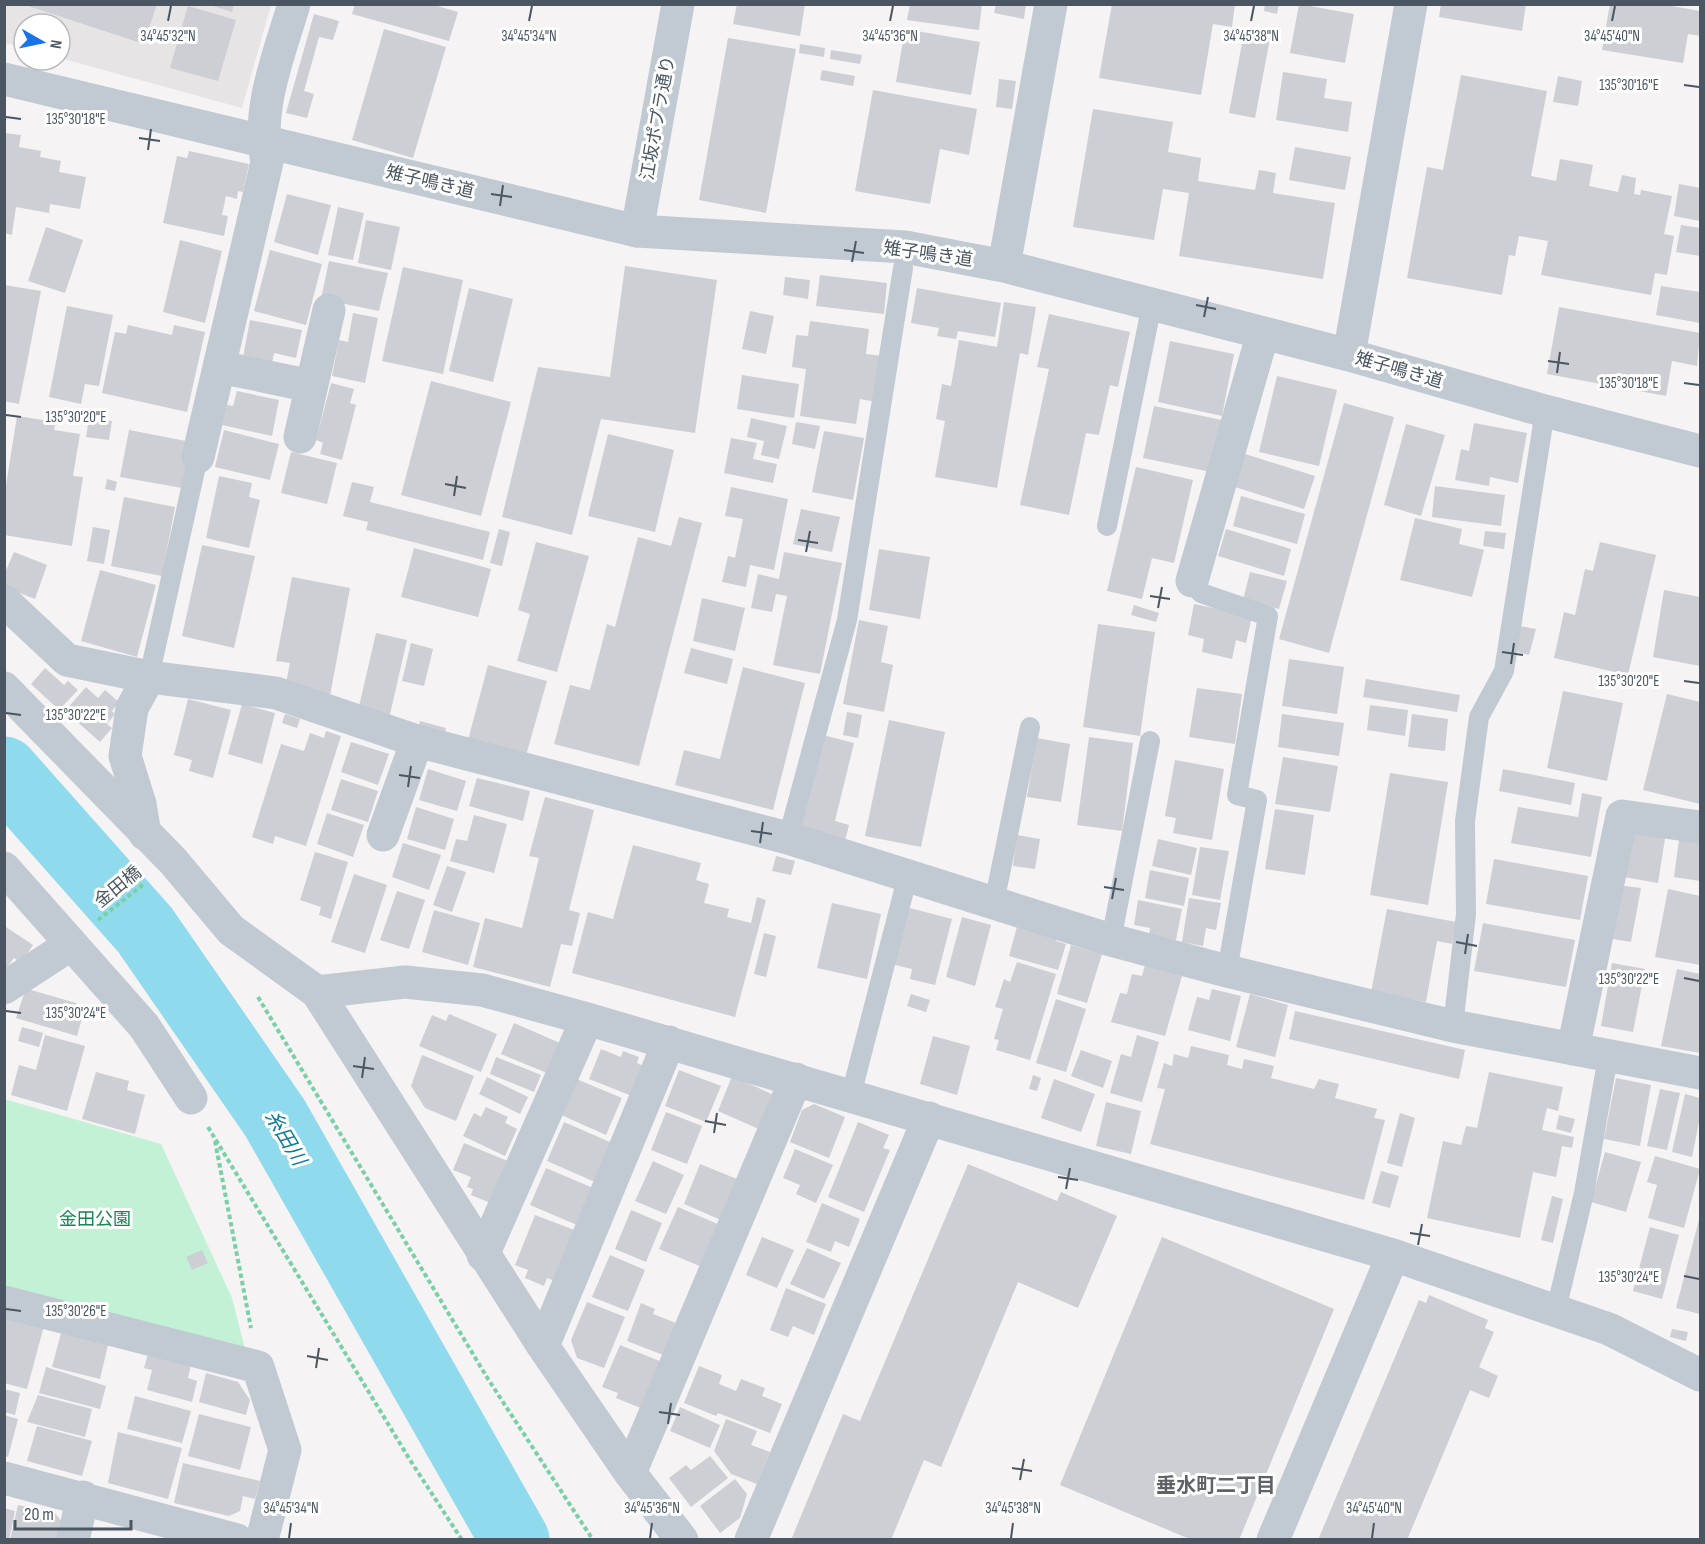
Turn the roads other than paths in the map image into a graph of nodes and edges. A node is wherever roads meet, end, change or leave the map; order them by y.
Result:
1 (294, 4) edge
2 (678, 4) edge
3 (1051, 4) edge
4 (1411, 4) edge
5 (4, 79) edge
6 (263, 142) junction
7 (637, 231) junction
8 (1004, 266) junction
9 (903, 268) dead end
10 (1152, 304) junction
11 (329, 310) dead end
12 (1263, 333) junction
13 (1349, 355) junction
14 (219, 367) junction
15 (312, 386) junction
16 (1545, 411) junction
17 (300, 437) dead end
18 (1701, 451) edge
19 (198, 457) joint
20 (1107, 526) dead end
21 (1192, 581) joint
22 (4, 601) edge
23 (149, 677) junction
24 (4, 688) edge
25 (1030, 727) dead end
26 (417, 741) junction
27 (1150, 741) dead end
28 (1701, 827) edge
29 (145, 834) junction
30 (383, 835) dead end
31 (788, 838) junction
32 (4, 868) edge
33 (908, 875) junction
34 (994, 903) junction
35 (80, 936) junction
36 (1111, 940) junction
37 (1227, 971) junction
38 (5, 992) edge
39 (317, 992) junction
40 (587, 1019) junction
41 (1453, 1026) junction
42 (669, 1042) junction
43 (1574, 1049) junction
44 (1608, 1057) junction
45 (1701, 1073) edge
46 (796, 1079) junction
47 (851, 1095) junction
48 (191, 1098) road end
49 (929, 1118) junction
50 (483, 1255) junction
51 (1393, 1255) junction
52 (4, 1302) edge
53 (1556, 1310) junction
54 (543, 1346) junction
55 (1701, 1375) edge
56 (630, 1473) junction
57 (4, 1478) edge
58 (83, 1497) junction
59 (73, 1539) edge
60 (237, 1539) edge
61 (262, 1539) edge
62 (682, 1539) edge
63 (751, 1539) edge
64 (1273, 1539) edge

1 - 6 street
2 - 7 street, 江坂ポプラ通り
3 - 8 street
4 - 13 street
5 - 6 street, 雉子鳴き道
6 - 7 street, 雉子鳴き道
6 - 14 street
7 - 8 street, 雉子鳴き道
8 - 10 street, 雉子鳴き道
9 - 31 lane
10 - 12 street, 雉子鳴き道
10 - 20 lane
11 - 15 street
12 - 13 street, 雉子鳴き道
12 - 21 street
13 - 16 street, 雉子鳴き道
14 - 15 street
14 - 19 street
15 - 17 street
16 - 18 street, 雉子鳴き道
16 - 41 lane
19 - 23 lane
21 - 37 lane
22 - 23 street
23 - 26 street
23 - 29 street
24 - 29 street
25 - 34 lane
26 - 30 street
26 - 31 street
27 - 36 lane
28 - 43 street
29 - 39 street
31 - 33 street
32 - 35 street
33 - 34 street
33 - 47 lane
34 - 36 street
35 - 38 street
35 - 48 street
36 - 37 street
37 - 41 street
39 - 40 street
39 - 50 street
40 - 42 street
40 - 50 street
41 - 43 street
42 - 46 street
42 - 54 street
43 - 44 street
44 - 45 street
44 - 53 lane
46 - 47 street
46 - 56 street
47 - 49 street
49 - 51 street
49 - 63 street
50 - 54 street
51 - 53 street
51 - 64 street
52 - 61 street
53 - 55 street
54 - 56 street
56 - 62 street
57 - 58 street
58 - 59 street
58 - 60 street

